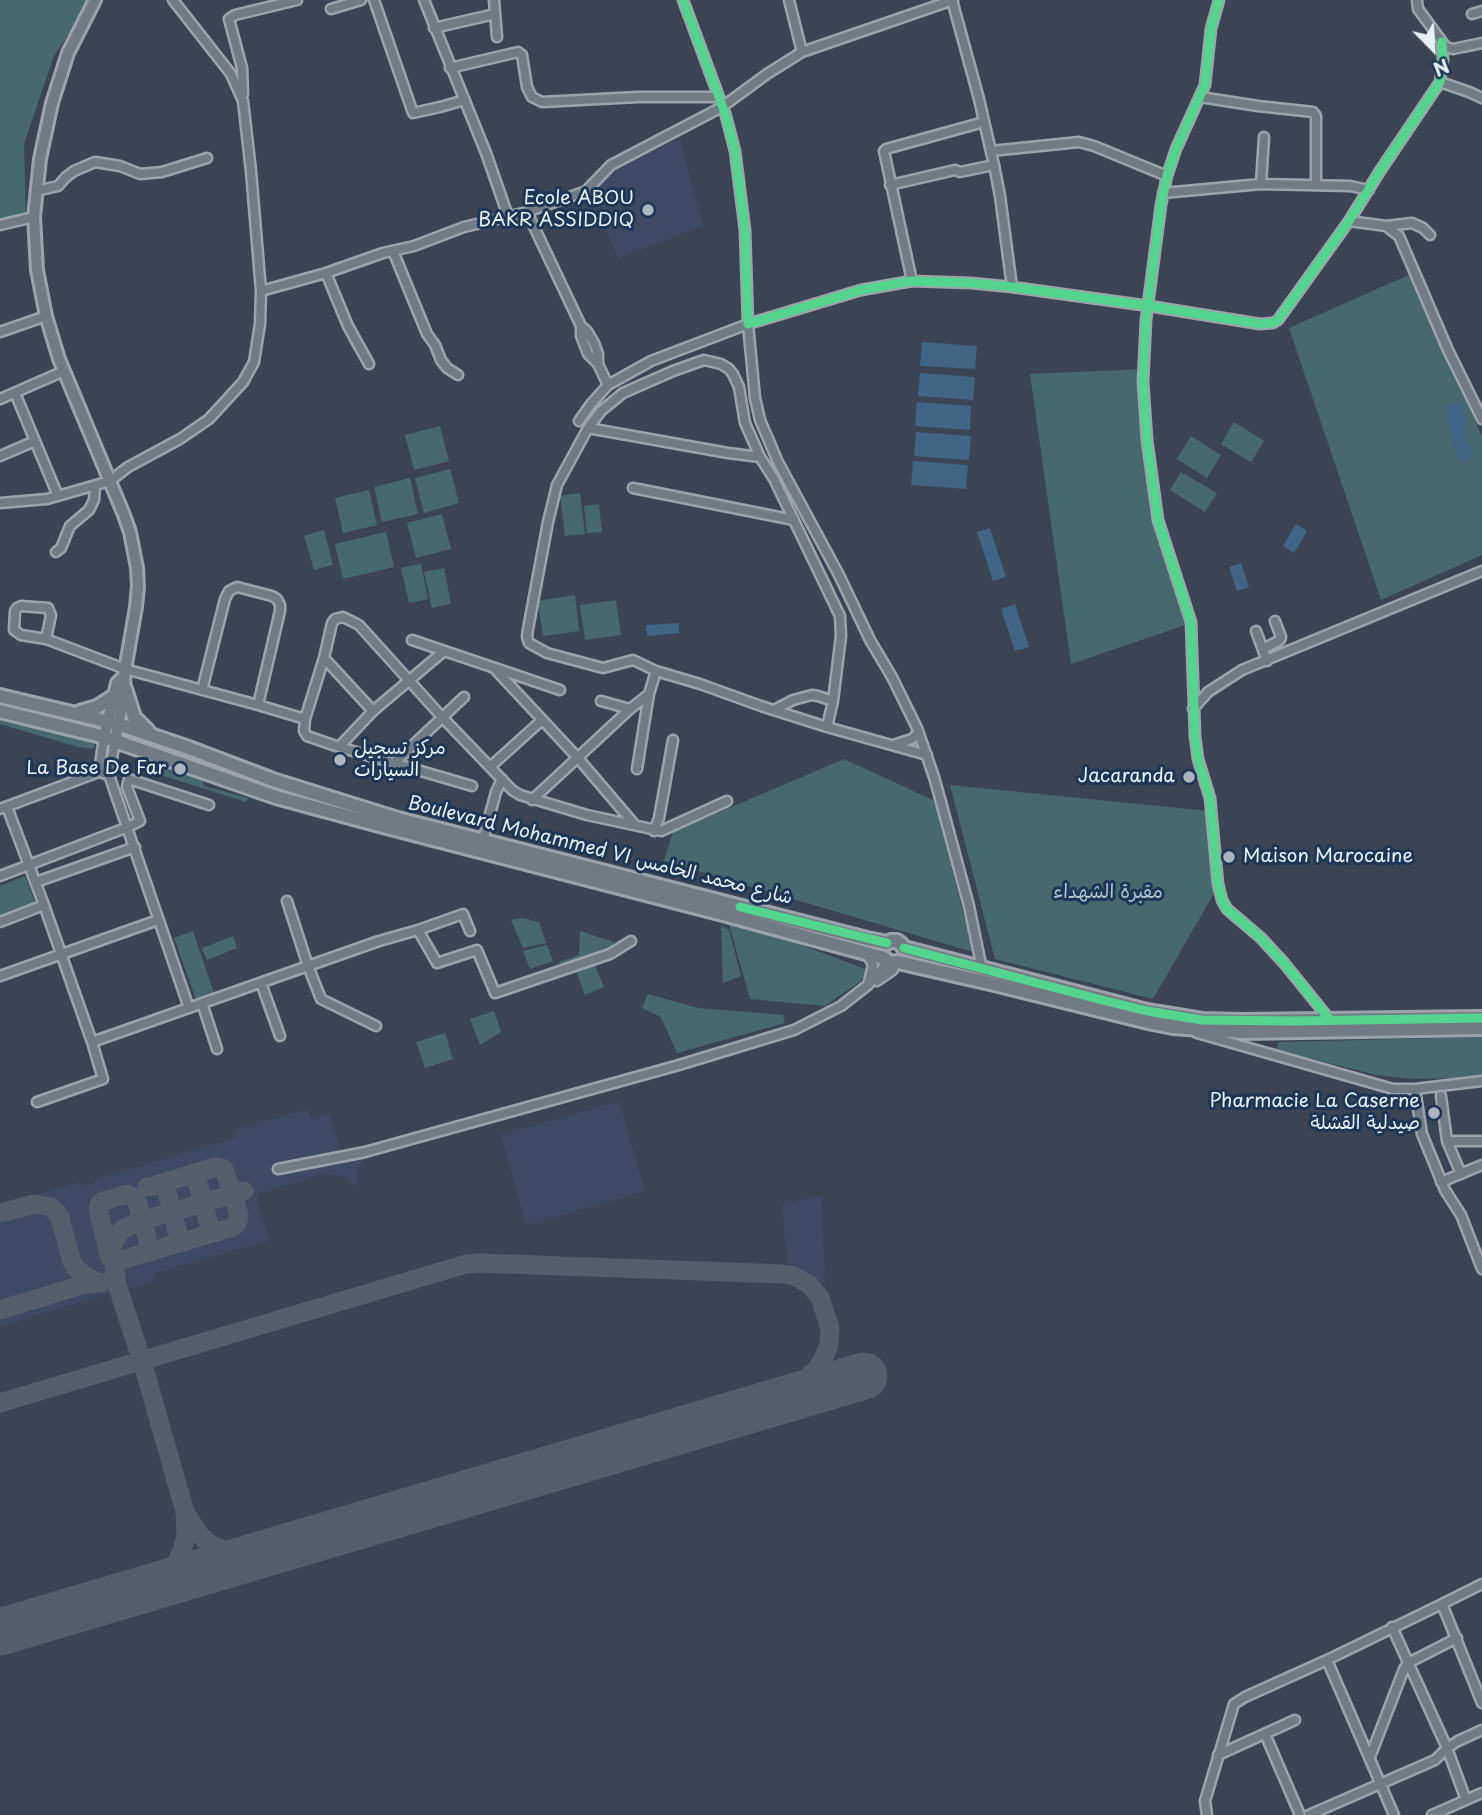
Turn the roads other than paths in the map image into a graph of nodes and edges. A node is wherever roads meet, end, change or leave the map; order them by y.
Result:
1 (95, 0) edge
2 (173, 0) edge
3 (297, 0) edge
4 (361, 0) edge
5 (374, 0) edge
6 (424, 0) edge
7 (494, 0) edge
8 (683, 0) edge
9 (789, 0) edge
10 (952, 0) edge
11 (1219, 0) edge
12 (1417, 0) edge
13 (331, 9) dead end
14 (1482, 11) edge
15 (495, 14) junction
16 (1472, 14) dead end
17 (434, 27) junction
18 (498, 37) dead end
19 (1441, 42) junction
20 (1482, 43) edge
21 (802, 52) junction
22 (450, 68) junction
23 (1440, 82) junction
24 (718, 97) junction
25 (1200, 97) junction
26 (1482, 98) edge
27 (465, 100) junction
28 (243, 101) junction
29 (722, 107) junction
30 (984, 122) junction
31 (1264, 137) dead end
32 (991, 151) junction
33 (207, 158) dead end
34 (994, 165) junction
35 (1167, 176) junction
36 (1261, 184) junction
37 (1316, 184) junction
38 (890, 185) junction
39 (1368, 190) junction
40 (36, 191) junction
41 (1163, 193) junction
42 (527, 212) junction
43 (508, 216) junction
44 (34, 217) junction
45 (1349, 221) junction
46 (0, 225) edge
47 (1386, 226) junction
48 (1430, 235) dead end
49 (393, 251) junction
50 (326, 273) junction
51 (912, 281) junction
52 (1012, 287) junction
53 (261, 291) junction
54 (1149, 306) junction
55 (46, 316) junction
56 (748, 324) junction
57 (0, 332) edge
58 (369, 364) dead end
59 (64, 372) junction
60 (458, 374) dead end
61 (608, 385) junction
62 (15, 393) junction
63 (0, 399) edge
64 (1482, 419) edge
65 (579, 421) dead end
66 (588, 428) junction
67 (35, 441) junction
68 (0, 456) edge
69 (760, 457) junction
70 (110, 481) junction
71 (95, 486) junction
72 (633, 488) dead end
73 (58, 496) junction
74 (0, 503) edge
75 (794, 520) junction
76 (56, 552) dead end
77 (1482, 571) edge
78 (1275, 621) dead end
79 (1256, 631) dead end
80 (46, 639) junction
81 (412, 640) dead end
82 (1263, 649) junction
83 (444, 651) junction
84 (324, 658) junction
85 (1267, 660) junction
86 (494, 668) junction
87 (656, 671) junction
88 (409, 679) junction
89 (122, 682) junction
90 (202, 690) junction
91 (560, 690) dead end
92 (649, 694) junction
93 (0, 695) edge
94 (464, 697) dead end
95 (601, 701) dead end
96 (833, 701) junction
97 (258, 705) junction
98 (630, 709) junction
99 (1193, 709) junction
100 (774, 710) junction
101 (0, 711) edge
102 (373, 711) junction
103 (76, 712) junction
104 (442, 716) junction
105 (304, 719) junction
106 (541, 721) junction
107 (113, 722) junction
108 (827, 727) junction
109 (918, 733) junction
110 (154, 736) junction
111 (109, 739) junction
112 (673, 740) dead end
113 (892, 745) junction
114 (339, 747) junction
115 (927, 755) junction
116 (577, 757) junction
117 (394, 763) junction
118 (491, 767) junction
119 (637, 769) dead end
120 (99, 772) junction
121 (110, 775) junction
122 (502, 779) junction
123 (472, 786) dead end
124 (532, 800) junction
125 (727, 801) dead end
126 (209, 805) dead end
127 (3, 808) edge
128 (635, 825) junction
129 (128, 827) junction
130 (654, 831) junction
131 (483, 841) junction
132 (135, 847) junction
133 (28, 865) junction
134 (0, 876) edge
135 (36, 882) junction
136 (287, 901) dead end
137 (44, 905) junction
138 (158, 920) junction
139 (0, 922) edge
140 (418, 929) junction
141 (470, 931) dead end
142 (631, 941) dead end
143 (887, 943) junction
144 (904, 948) junction
145 (867, 954) junction
146 (62, 955) junction
147 (890, 961) junction
148 (308, 966) junction
149 (982, 969) junction
150 (0, 976) edge
151 (261, 983) junction
152 (868, 985) junction
153 (202, 1003) junction
154 (189, 1008) junction
155 (1482, 1018) edge
156 (1330, 1020) junction
157 (376, 1026) dead end
158 (1173, 1027) junction
159 (1482, 1028) edge
160 (280, 1036) dead end
161 (92, 1042) junction
162 (218, 1049) dead end
163 (1482, 1081) edge
164 (1415, 1089) junction
165 (1441, 1096) dead end
166 (37, 1102) dead end
167 (1447, 1141) junction
168 (1482, 1141) edge
169 (1482, 1165) edge
170 (278, 1169) dead end
171 (1461, 1174) junction
172 (1441, 1182) junction
173 (1482, 1269) edge
174 (1482, 1584) edge
175 (1442, 1604) junction
176 (1392, 1627) junction
177 (1457, 1638) junction
178 (1327, 1660) junction
179 (1408, 1663) junction
180 (1479, 1685) edge
181 (1482, 1703) edge
182 (1295, 1720) dead end
183 (1482, 1730) edge
184 (1265, 1734) junction
185 (1447, 1748) junction
186 (1218, 1755) junction
187 (1370, 1757) junction
188 (1381, 1783) junction
189 (1482, 1793) edge
190 (1466, 1800) junction
191 (1331, 1806) junction
192 (1207, 1815) edge
193 (1300, 1815) edge
194 (1309, 1815) edge
195 (1335, 1815) edge
196 (1394, 1815) edge
197 (1432, 1815) edge

1 - 40 street
2 - 28 street
3 - 28 street
4 - 13 street
5 - 27 street
6 - 17 street
7 - 15 street
8 - 24 street
9 - 21 street
10 - 21 street
10 - 30 street
11 - 25 street
12 - 19 street
14 - 16 street
15 - 17 street
15 - 18 street
17 - 22 street
19 - 20 street
19 - 23 street
21 - 29 street
22 - 24 street
22 - 27 street
23 - 26 street
23 - 39 street
24 - 29 street
25 - 35 street
25 - 37 street
27 - 43 street
28 - 53 street
29 - 42 street
29 - 56 street
30 - 32 street
30 - 38 street
31 - 36 street
32 - 34 street
32 - 35 street
33 - 40 street
34 - 38 street
34 - 52 street
35 - 41 street
36 - 37 street
36 - 41 street
37 - 39 street
38 - 51 street
39 - 45 street
40 - 44 street
41 - 54 street
42 - 43 street
42 - 61 street
43 - 49 street
44 - 46 street
44 - 55 street
45 - 47 street
45 - 54 street
47 - 48 street
47 - 64 street
49 - 50 street
49 - 60 street
50 - 53 street
50 - 58 street
51 - 52 street
51 - 56 street
52 - 54 street
53 - 70 street
54 - 99 street
55 - 57 street
55 - 59 street
56 - 61 street
56 - 109 street
59 - 62 street
59 - 70 street
61 - 65 street
62 - 63 street
62 - 67 street
66 - 69 street
66 - 69 street
66 - 87 street
67 - 68 street
67 - 73 street
69 - 75 street
70 - 71 street
70 - 89 street
71 - 73 street
71 - 76 street
72 - 75 street
73 - 74 street
75 - 96 street
77 - 85 street
78 - 82 street
79 - 82 street
80 - 80 street
80 - 89 street
81 - 83 street
82 - 85 street
83 - 86 street
83 - 88 street
84 - 88 street
84 - 102 street
84 - 105 street
85 - 99 street
86 - 91 street
86 - 106 street
87 - 92 street
87 - 100 street
88 - 102 street
88 - 104 street
89 - 90 street
89 - 103 main road
89 - 107 street
89 - 110 main road
90 - 97 street
90 - 97 street
92 - 98 street
92 - 119 street
93 - 103 main road, Boulevard Mohammed VI شارع محمد الخامس
94 - 104 street
95 - 98 street
96 - 100 street
96 - 108 street
97 - 105 street
98 - 116 street
99 - 156 street
100 - 108 street
101 - 111 main road, Boulevard Mohammed VI شارع محمد الخامس
102 - 114 street
103 - 107 main road, Boulevard Mohammed VI شارع محمد الخامس
104 - 117 street
104 - 118 street
105 - 114 street
106 - 116 street
106 - 118 street
107 - 110 main road, Boulevard Mohammed VI شارع محمد الخامس
107 - 111 street
108 - 113 street
109 - 113 street
109 - 115 street
110 - 131 main road, Boulevard Mohammed VI شارع محمد الخامس
111 - 120 street
111 - 121 street
111 - 145 main road, Boulevard Mohammed VI شارع محمد الخامس
112 - 130 street
113 - 115 street
114 - 117 street
115 - 149 street
116 - 124 street
116 - 128 street
117 - 123 street
118 - 122 street
120 - 121 street
120 - 127 street
121 - 129 street
122 - 124 street
122 - 131 street
124 - 128 street
125 - 130 street
126 - 129 street
127 - 133 street
128 - 130 street
129 - 132 street
129 - 133 street
131 - 143 main road, Boulevard Mohammed VI شارع محمد الخامس
132 - 135 street
132 - 138 street
133 - 134 street
133 - 135 street
135 - 137 street
136 - 148 street
137 - 139 street
137 - 146 street
138 - 146 street
138 - 154 street
140 - 141 street
140 - 142 street
140 - 148 street
143 - 144 main road
143 - 147 main road
144 - 147 main road
144 - 149 main road
145 - 147 main road, Boulevard Mohammed VI شارع محمد الخامس
145 - 152 street
146 - 150 street
146 - 161 street
147 - 152 street
147 - 158 main road, Boulevard Mohammed VI شارع محمد الخامس
148 - 151 street
148 - 157 street
149 - 156 main road
151 - 153 street
151 - 160 street
152 - 170 street
153 - 154 street
153 - 162 street
154 - 161 street
155 - 156 main road
158 - 159 main road, Boulevard Mohammed VI شارع محمد الخامس
158 - 164 street
161 - 166 street
163 - 164 street
164 - 172 street
165 - 167 street
167 - 168 street
167 - 171 street
169 - 171 street
171 - 172 street
172 - 173 street
174 - 175 street
175 - 176 street
175 - 177 street
176 - 178 street
176 - 179 street
177 - 179 street
177 - 180 street
178 - 186 street
178 - 187 street
179 - 185 street
179 - 187 street
180 - 181 street
182 - 184 street
183 - 185 street
184 - 186 street
184 - 193 street
185 - 188 street
185 - 190 street
186 - 192 street
187 - 188 street
188 - 191 street
188 - 196 street
189 - 190 street
190 - 197 street
191 - 194 street
191 - 195 street

